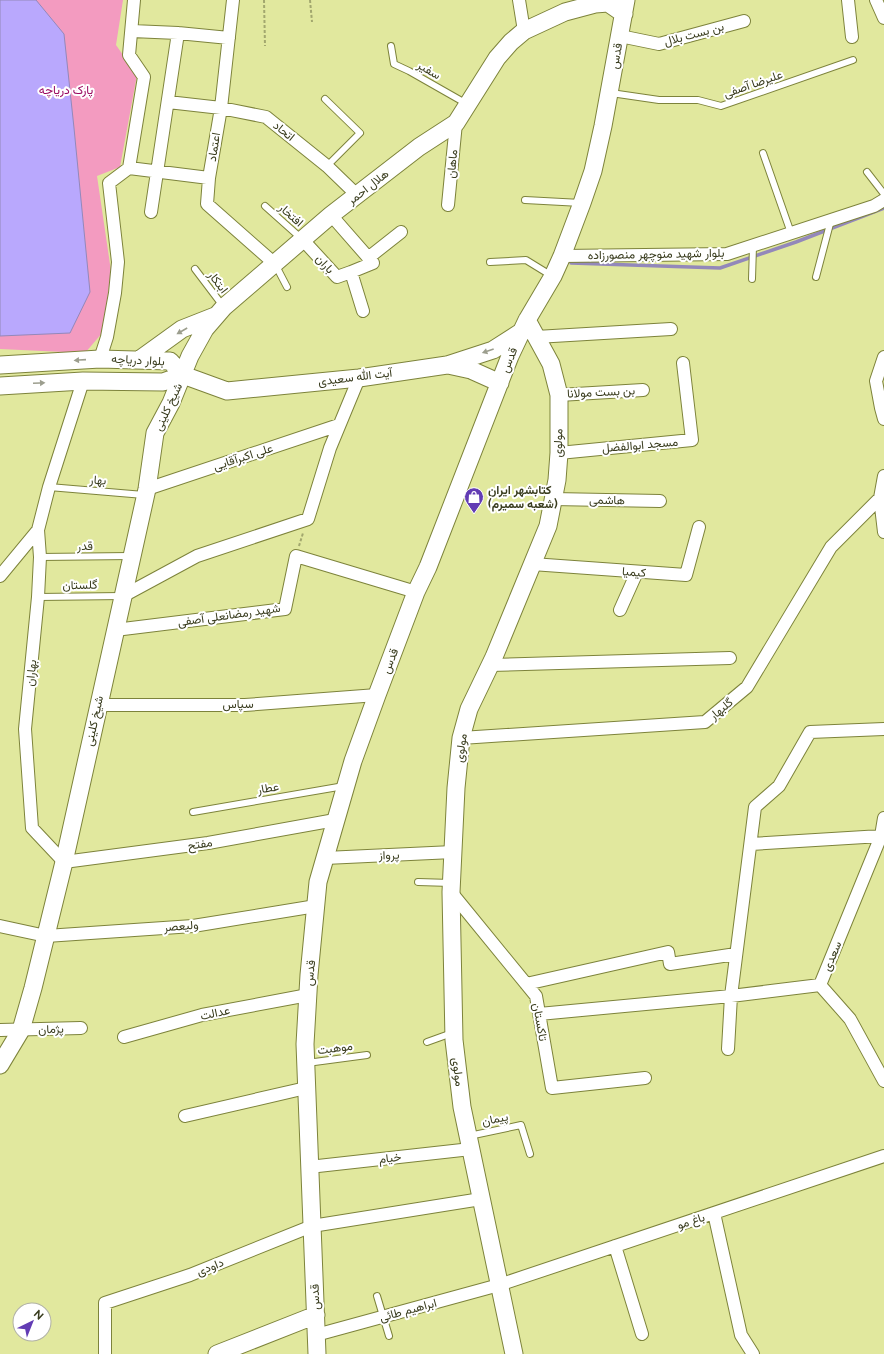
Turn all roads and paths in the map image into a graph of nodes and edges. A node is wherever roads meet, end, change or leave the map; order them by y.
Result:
1 (134, 0) edge
2 (233, 0) edge
3 (264, 0) edge
4 (310, 0) edge
5 (518, 0) edge
6 (578, 0) edge
7 (848, 0) edge
8 (876, 0) edge
9 (625, 7) edge
10 (883, 10) edge
11 (565, 12) junction
12 (744, 21) dead end
13 (312, 22) dead end
14 (132, 31) junction
15 (524, 31) junction
16 (178, 33) junction
17 (620, 36) junction
18 (852, 37) dead end
19 (229, 38) junction
20 (265, 46) dead end
21 (392, 46) dead end
22 (853, 60) dead end
23 (609, 93) junction
24 (325, 99) dead end
25 (168, 102) junction
26 (468, 105) junction
27 (221, 108) junction
28 (456, 123) junction
29 (763, 154) dead end
30 (327, 166) junction
31 (129, 168) junction
32 (157, 172) junction
33 (867, 172) dead end
34 (209, 178) junction
35 (884, 194) edge
36 (357, 195) junction
37 (524, 200) dead end
38 (884, 200) edge
39 (582, 203) junction
40 (448, 205) dead end
41 (265, 206) dead end
42 (151, 212) dead end
43 (331, 215) junction
44 (830, 222) junction
45 (401, 232) dead end
46 (791, 233) junction
47 (303, 240) junction
48 (753, 249) junction
49 (562, 256) junction
50 (368, 258) junction
51 (490, 262) dead end
52 (274, 264) junction
53 (195, 270) dead end
54 (351, 272) junction
55 (553, 276) junction
56 (816, 277) dead end
57 (752, 279) dead end
58 (287, 287) dead end
59 (220, 311) junction
60 (362, 311) dead end
61 (671, 329) dead end
62 (528, 330) junction
63 (884, 357) edge
64 (100, 359) junction
65 (139, 360) junction
66 (683, 363) dead end
67 (0, 365) edge
68 (447, 365) junction
69 (183, 375) junction
70 (359, 378) junction
71 (83, 381) junction
72 (500, 383) junction
73 (0, 386) edge
74 (643, 390) dead end
75 (559, 395) junction
76 (884, 419) edge
77 (339, 425) junction
78 (558, 453) junction
79 (884, 476) edge
80 (49, 487) junction
81 (146, 492) junction
82 (880, 498) junction
83 (553, 499) junction
84 (660, 501) dead end
85 (308, 518) junction
86 (700, 527) dead end
87 (38, 530) junction
88 (884, 532) edge
89 (131, 556) junction
90 (296, 556) junction
91 (40, 557) junction
92 (532, 564) junction
93 (637, 572) junction
94 (0, 576) edge
95 (416, 592) junction
96 (123, 596) junction
97 (38, 597) junction
98 (620, 610) dead end
99 (115, 630) junction
100 (730, 658) dead end
101 (490, 666) junction
102 (377, 695) junction
103 (98, 705) junction
104 (884, 729) edge
105 (461, 738) junction
106 (346, 785) junction
107 (194, 812) dead end
108 (884, 818) edge
109 (335, 820) junction
110 (883, 837) edge
111 (750, 844) junction
112 (453, 852) junction
113 (325, 858) junction
114 (64, 862) junction
115 (418, 882) dead end
116 (452, 887) junction
117 (316, 906) junction
118 (0, 926) edge
119 (46, 936) junction
120 (736, 954) junction
121 (526, 984) junction
122 (820, 984) junction
123 (308, 995) junction
124 (731, 996) junction
125 (539, 1014) junction
126 (81, 1028) dead end
127 (0, 1030) edge
128 (21, 1030) junction
129 (454, 1033) junction
130 (124, 1037) dead end
131 (427, 1042) dead end
132 (728, 1049) dead end
133 (367, 1055) dead end
134 (306, 1063) junction
135 (0, 1066) edge
136 (645, 1078) dead end
137 (884, 1081) edge
138 (306, 1088) junction
139 (185, 1116) dead end
140 (469, 1142) junction
141 (530, 1154) dead end
142 (884, 1156) edge
143 (309, 1167) junction
144 (481, 1199) junction
145 (714, 1213) junction
146 (312, 1226) junction
147 (616, 1246) junction
148 (499, 1285) junction
149 (377, 1296) dead end
150 (316, 1315) junction
151 (382, 1317) junction
152 (642, 1334) dead end
153 (316, 1335) junction
154 (389, 1336) dead end
155 (236, 1351) edge
156 (105, 1354) edge
157 (217, 1354) edge
158 (317, 1354) edge
159 (514, 1354) edge
160 (753, 1354) edge

1 - 14 street
2 - 19 street, اعتماد
3 - 20 path
4 - 13 path
5 - 15 street
6 - 11 street
7 - 18 street
8 - 10 street
9 - 11 street
9 - 17 street, قدس
11 - 15 street, هلال احمر
12 - 17 street, بن بست بلال
14 - 16 street
14 - 31 street
15 - 26 street, هلال احمر
16 - 19 street
16 - 25 street
17 - 23 street, قدس
19 - 27 street, اعتماد
21 - 26 lane, سفیر
22 - 23 lane, علیرضا آصفی
23 - 39 street, قدس
24 - 30 lane
25 - 27 street, اتحاد
25 - 32 street
26 - 28 street, هلال احمر
27 - 30 street, اتحاد
27 - 34 street, اعتماد
28 - 36 street, هلال احمر
28 - 40 street, ماهان
29 - 46 lane
30 - 36 street, اتحاد
31 - 32 street
31 - 64 street
32 - 34 street
32 - 42 street
33 - 35 lane
34 - 52 street, اعتماد
36 - 43 street, هلال احمر
37 - 39 lane
38 - 44 street, بلوار شهید منوچهر منصورزاده
39 - 49 street, قدس
41 - 47 lane, افتخار
43 - 47 street, هلال احمر
43 - 50 street
44 - 46 street, بلوار شهید منوچهر منصورزاده
44 - 56 lane
45 - 50 street
46 - 48 street, بلوار شهید منوچهر منصورزاده
47 - 52 street, هلال احمر
47 - 54 street, باران
48 - 49 street, بلوار شهید منوچهر منصورزاده
48 - 57 lane
49 - 55 street, قدس
50 - 54 street
51 - 55 lane
52 - 58 lane
52 - 59 street, هلال احمر
53 - 59 lane, ابتکار
54 - 60 street
55 - 62 street, قدس
59 -> 65 street
59 - 69 street, هلال احمر
61 - 62 street
62 -> 68 street, آیت الله سعیدی
62 - 72 street, قدس
62 - 75 street, مولوی
63 - 76 street
64 - 65 street, بلوار دریاچه
64 -> 67 street, بلوار دریاچه
65 - 69 street, بلوار دریاچه
66 - 78 street, مسجد ابوالفضل
68 - 70 street, آیت الله سعیدی
68 - 72 street
69 - 70 street, آیت الله سعیدی
69 - 71 street, بلوار دریاچه
69 - 81 street, شیخ کلینی
70 - 77 street
73 -> 71 street, بلوار دریاچه
71 - 80 street
72 - 95 street, قدس
74 - 75 street, بن بست مولانا
75 - 78 street, مولوی
77 - 81 street, علی اکبرآقایی
77 - 85 street
78 - 83 street, مولوی
79 - 82 street
80 - 81 lane, بهار
80 - 87 street
81 - 89 street, شیخ کلینی
82 - 88 street
82 - 105 street, گلبهار
83 - 84 street, هاشمی
83 - 92 street, مولوی
85 - 90 path
85 - 96 street
86 - 93 street, کیمیا
87 - 91 street, بهاران
87 - 94 street
89 - 91 lane, قدر
89 - 96 street, شیخ کلینی
90 - 95 street
90 - 99 street, شهید رمضانعلی آصفی
91 - 97 street, بهاران
92 - 93 street, کیمیا
92 - 101 street, مولوی
93 - 98 street
95 - 102 street, قدس
96 - 97 lane, گلستان
96 - 99 street, شیخ کلینی
97 - 114 street, بهاران
99 - 103 street, شیخ کلینی
100 - 101 street
101 - 105 street, مولوی
102 - 103 street, سپاس
102 - 106 street, قدس
103 - 114 street, شیخ کلینی
104 - 111 street
105 - 112 street, مولوی
106 - 107 lane, عطار
106 - 109 street, قدس
108 - 110 street, سعدی
109 - 113 street, قدس
109 - 114 street, مفتح
110 - 111 street
110 - 122 street, سعدی
111 - 120 street
112 - 113 street, پرواز
112 - 116 street, مولوی
113 - 117 street, قدس
114 - 119 street, شیخ کلینی
115 - 116 lane
116 - 121 street, تاکستان
116 - 129 street, مولوی
117 - 119 street, ولیعصر
117 - 123 street, قدس
118 - 119 street, ولیعصر
119 - 128 street, شیخ کلینی
120 - 121 street
120 - 124 street
121 - 125 street, تاکستان
122 - 124 street
122 - 137 street, سعدی
123 - 130 street, عدالت
123 - 134 street, قدس
124 - 125 street
124 - 132 street
125 - 136 street, تاکستان
126 - 128 street, پژمان
127 - 128 street, پژمان
128 - 135 street, شیخ کلینی
129 - 131 lane
129 - 140 street, مولوی
133 - 134 lane, موهبت
134 - 138 street, قدس
138 - 139 street
138 - 143 street, قدس
140 - 141 lane, پیمان
140 - 143 street, خیام
140 - 144 street, مولوی
142 - 145 street, باغ مو
143 - 146 street, قدس
144 - 146 street
144 - 148 street, مولوی
145 - 147 street, باغ مو
145 - 160 street
146 - 150 street, قدس
146 - 156 street, داودی
147 - 148 street, باغ مو
147 - 152 street
148 - 151 street, ابراهیم طائی
148 - 159 street, مولوی
149 - 151 lane
150 - 153 street, قدس
150 - 155 street
151 - 153 street, ابراهیم طائی
151 - 154 lane
153 - 158 street, قدس
155 - 157 street

